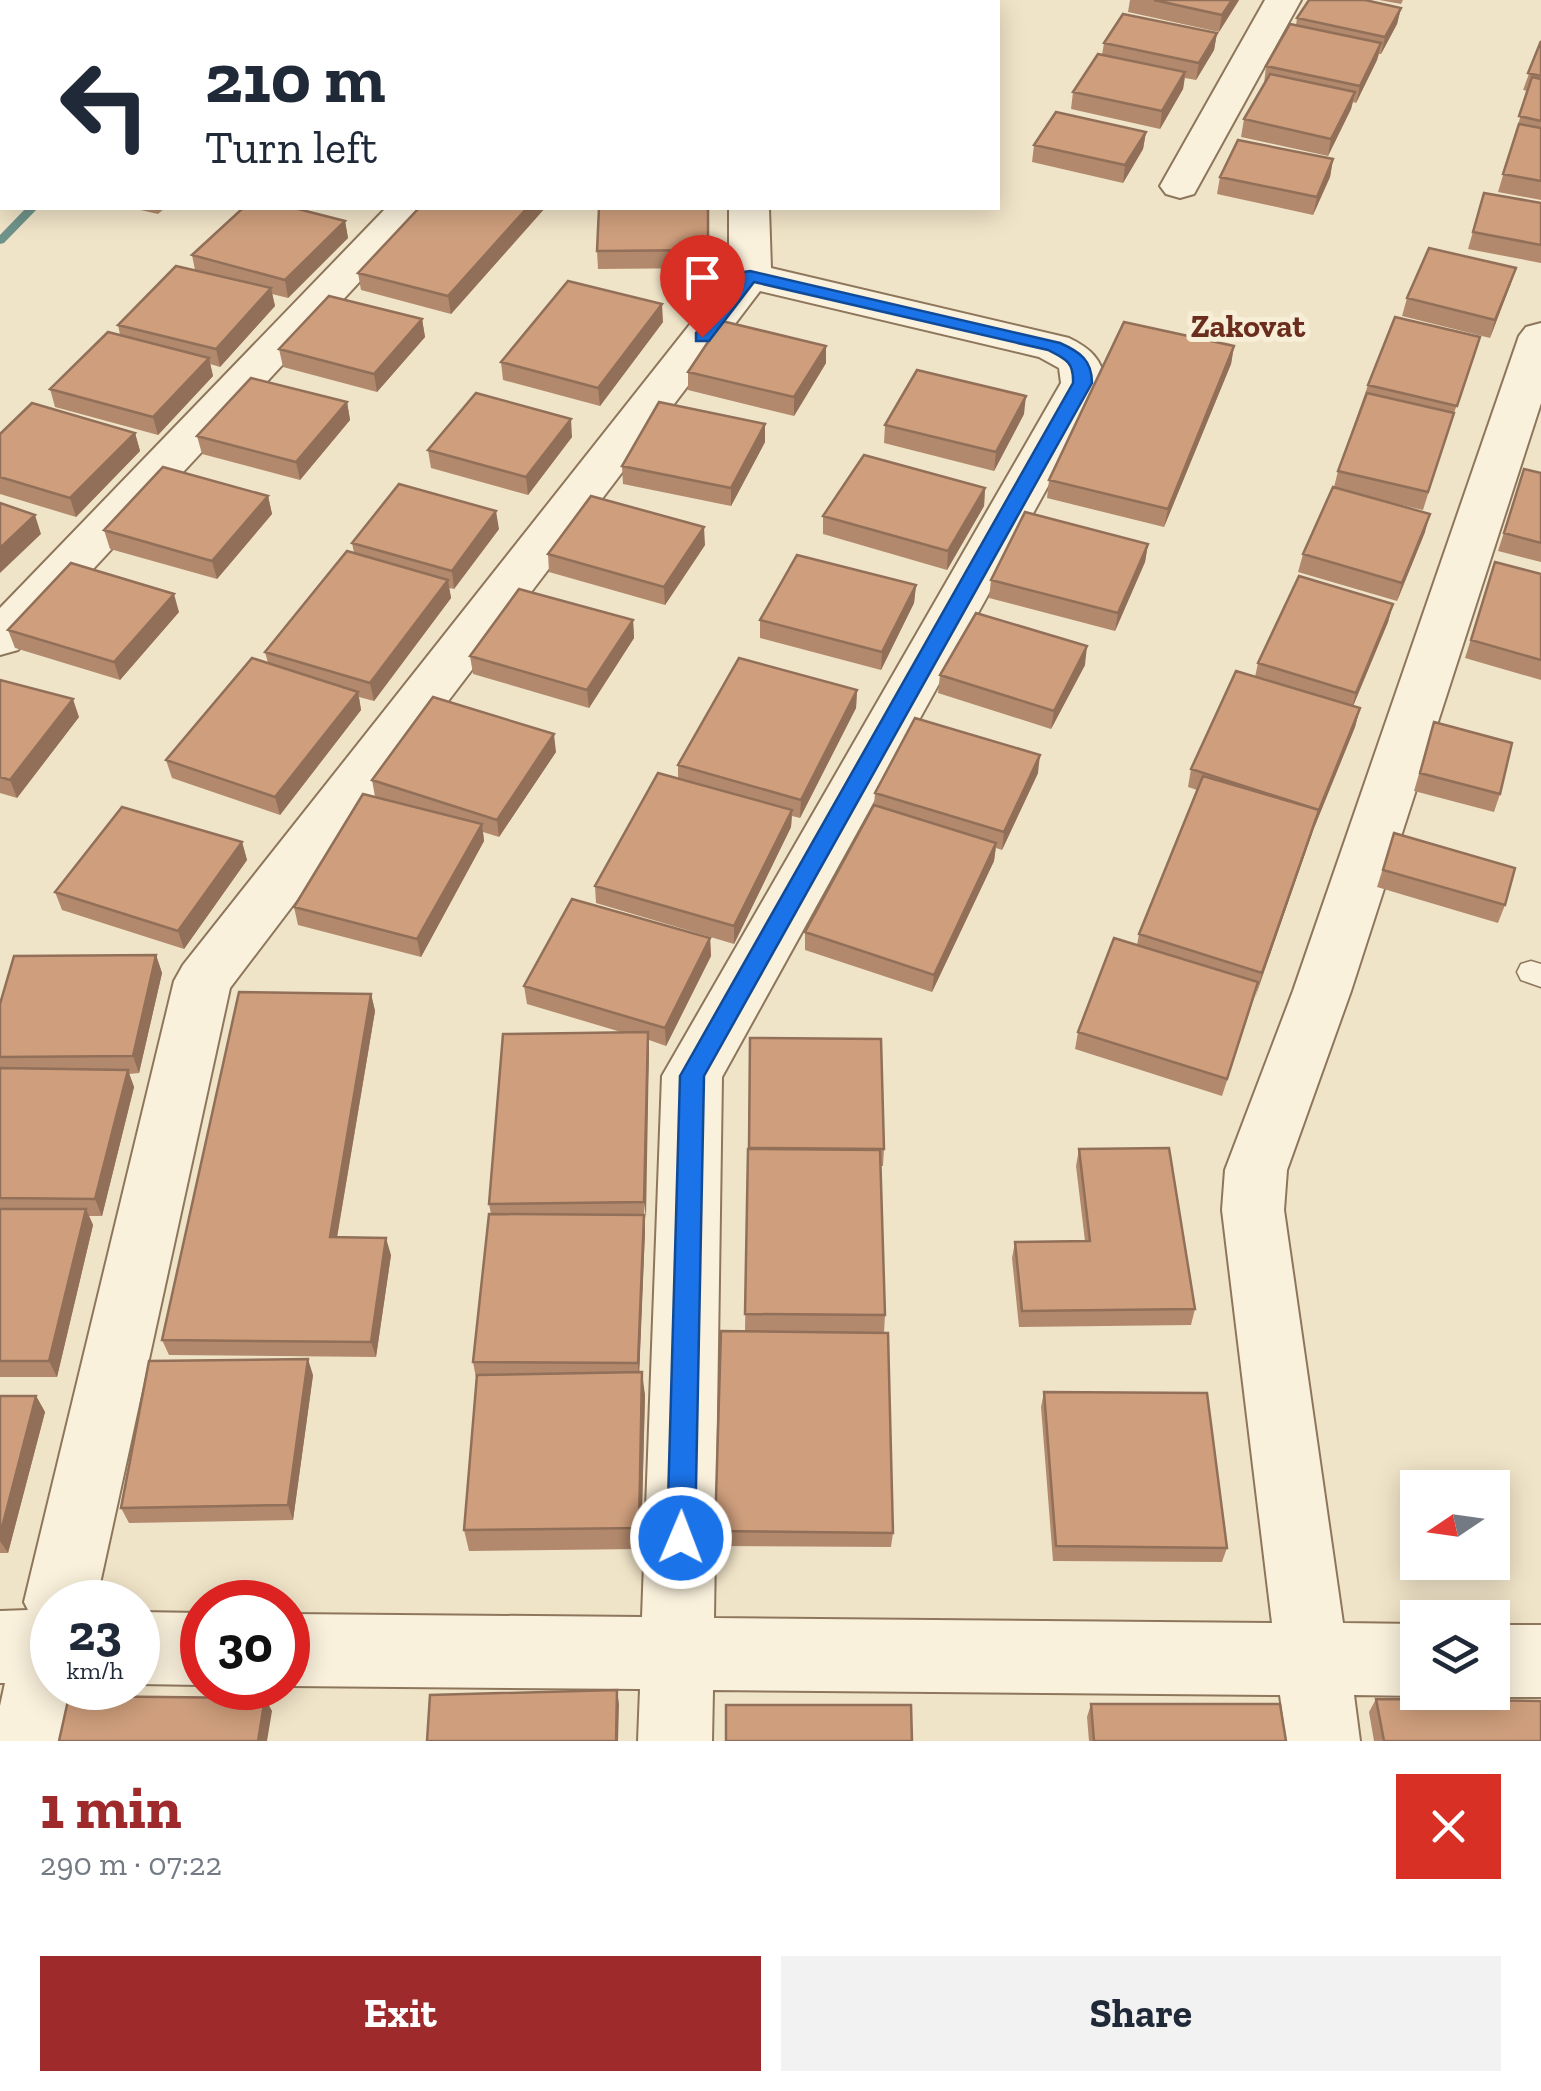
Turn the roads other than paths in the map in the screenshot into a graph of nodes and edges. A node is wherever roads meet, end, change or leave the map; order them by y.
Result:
1 (1283, 0) edge
2 (1180, 186) dead end
3 (406, 210) edge
4 (749, 210) edge
5 (750, 276) junction
6 (1541, 336) edge
7 (0, 638) edge
8 (57, 1580) edge
9 (310, 1650) edge
10 (678, 1654) junction
11 (1310, 1659) junction
12 (1400, 1660) edge
13 (1510, 1661) edge
14 (1541, 1661) edge
15 (33, 1710) edge
16 (29, 1741) edge
17 (675, 1741) edge
18 (1322, 1741) edge

1 - 2 street
3 - 7 street
4 - 5 street
5 - 8 street
5 - 10 street
6 - 11 street
9 - 10 street
10 - 11 street
10 - 17 street
11 - 12 street
11 - 18 street
13 - 14 street
15 - 16 street

